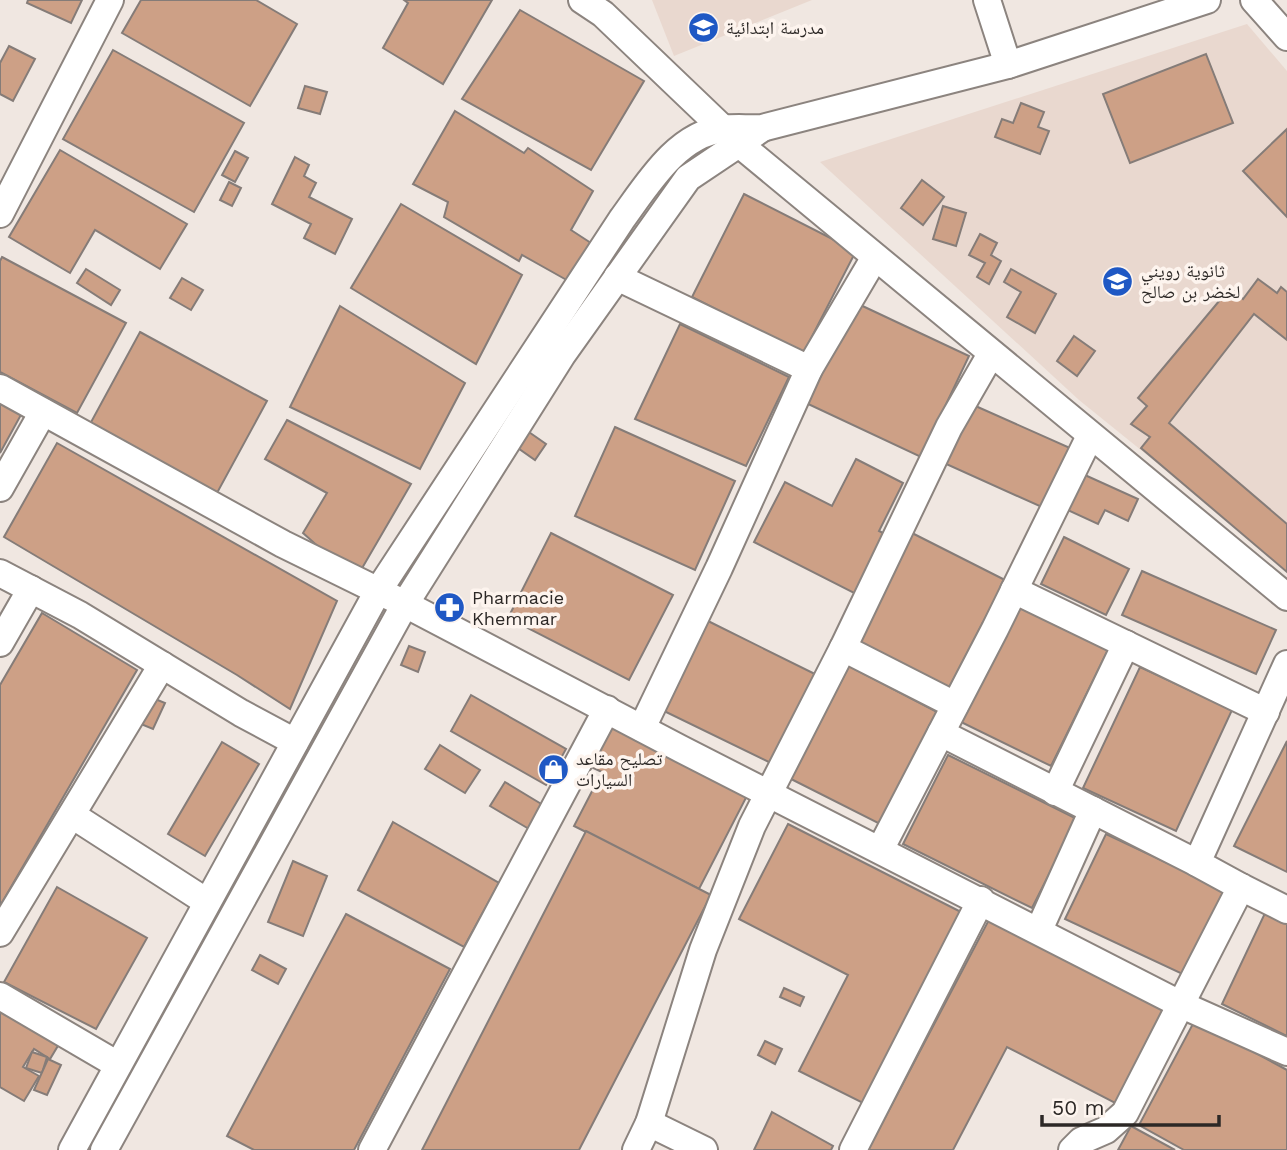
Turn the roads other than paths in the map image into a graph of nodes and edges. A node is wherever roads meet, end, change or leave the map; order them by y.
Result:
1 (110, 0) edge
2 (987, 0) edge
3 (1207, 0) edge
4 (1254, 0) edge
5 (596, 5) edge
6 (1287, 37) edge
7 (1008, 65) junction
8 (730, 136) junction
9 (0, 214) edge
10 (875, 257) junction
11 (617, 277) junction
12 (991, 354) junction
13 (808, 369) junction
14 (0, 388) edge
15 (43, 412) junction
16 (1090, 436) junction
17 (0, 488) edge
18 (0, 573) edge
19 (31, 589) junction
20 (1014, 590) junction
21 (378, 591) junction
22 (1287, 597) edge
23 (405, 604) junction
24 (0, 643) edge
25 (1126, 644) junction
26 (843, 648) junction
27 (1287, 664) edge
28 (162, 665) junction
29 (955, 705) junction
30 (607, 709) junction
31 (1266, 712) junction
32 (642, 728) junction
33 (941, 733) junction
34 (295, 742) junction
35 (768, 791) junction
36 (1055, 792) junction
37 (1093, 810) junction
38 (72, 815) junction
39 (880, 850) junction
40 (1197, 863) junction
41 (1241, 887) junction
42 (981, 900) junction
43 (207, 902) junction
44 (1287, 910) edge
45 (1038, 930) junction
46 (0, 933) edge
47 (0, 996) edge
48 (1182, 1005) junction
49 (1287, 1052) edge
50 (118, 1065) junction
51 (649, 1123) junction
52 (72, 1150) edge
53 (104, 1150) edge
54 (372, 1150) edge
55 (636, 1150) edge
56 (704, 1150) edge
57 (853, 1150) edge
58 (1072, 1150) edge

1 - 9 street
2 - 7 street
3 - 7 street
4 - 6 street
5 - 8 street
7 - 8 street
8 - 10 street
8 - 11 street
8 - 21 street
10 - 12 street
10 - 13 street
11 - 13 street
11 - 23 street
12 - 16 street
12 - 26 street
13 - 32 street
14 - 15 street
15 - 17 street
15 - 21 street
16 - 20 street
16 - 22 street
18 - 19 street
19 - 24 street
19 - 28 street
20 - 25 street
20 - 29 street
21 - 23 street
21 - 34 street
23 - 30 street
23 - 53 street
25 - 31 street
25 - 36 street
26 - 29 street
26 - 35 street
27 - 31 street
28 - 34 street
28 - 38 street
29 - 33 street
30 - 32 street
30 - 54 street
31 - 40 street
32 - 35 street
33 - 36 street
33 - 39 street
34 - 43 street
35 - 39 street
35 - 51 street
36 - 37 street
37 - 40 street
37 - 45 street
38 - 43 street
38 - 46 street
39 - 42 street
40 - 41 street
41 - 44 street
41 - 48 street
42 - 45 street
42 - 57 street
43 - 50 street
45 - 48 street
47 - 50 street
48 - 49 street
48 - 58 street
50 - 52 street
51 - 55 street
51 - 56 street

